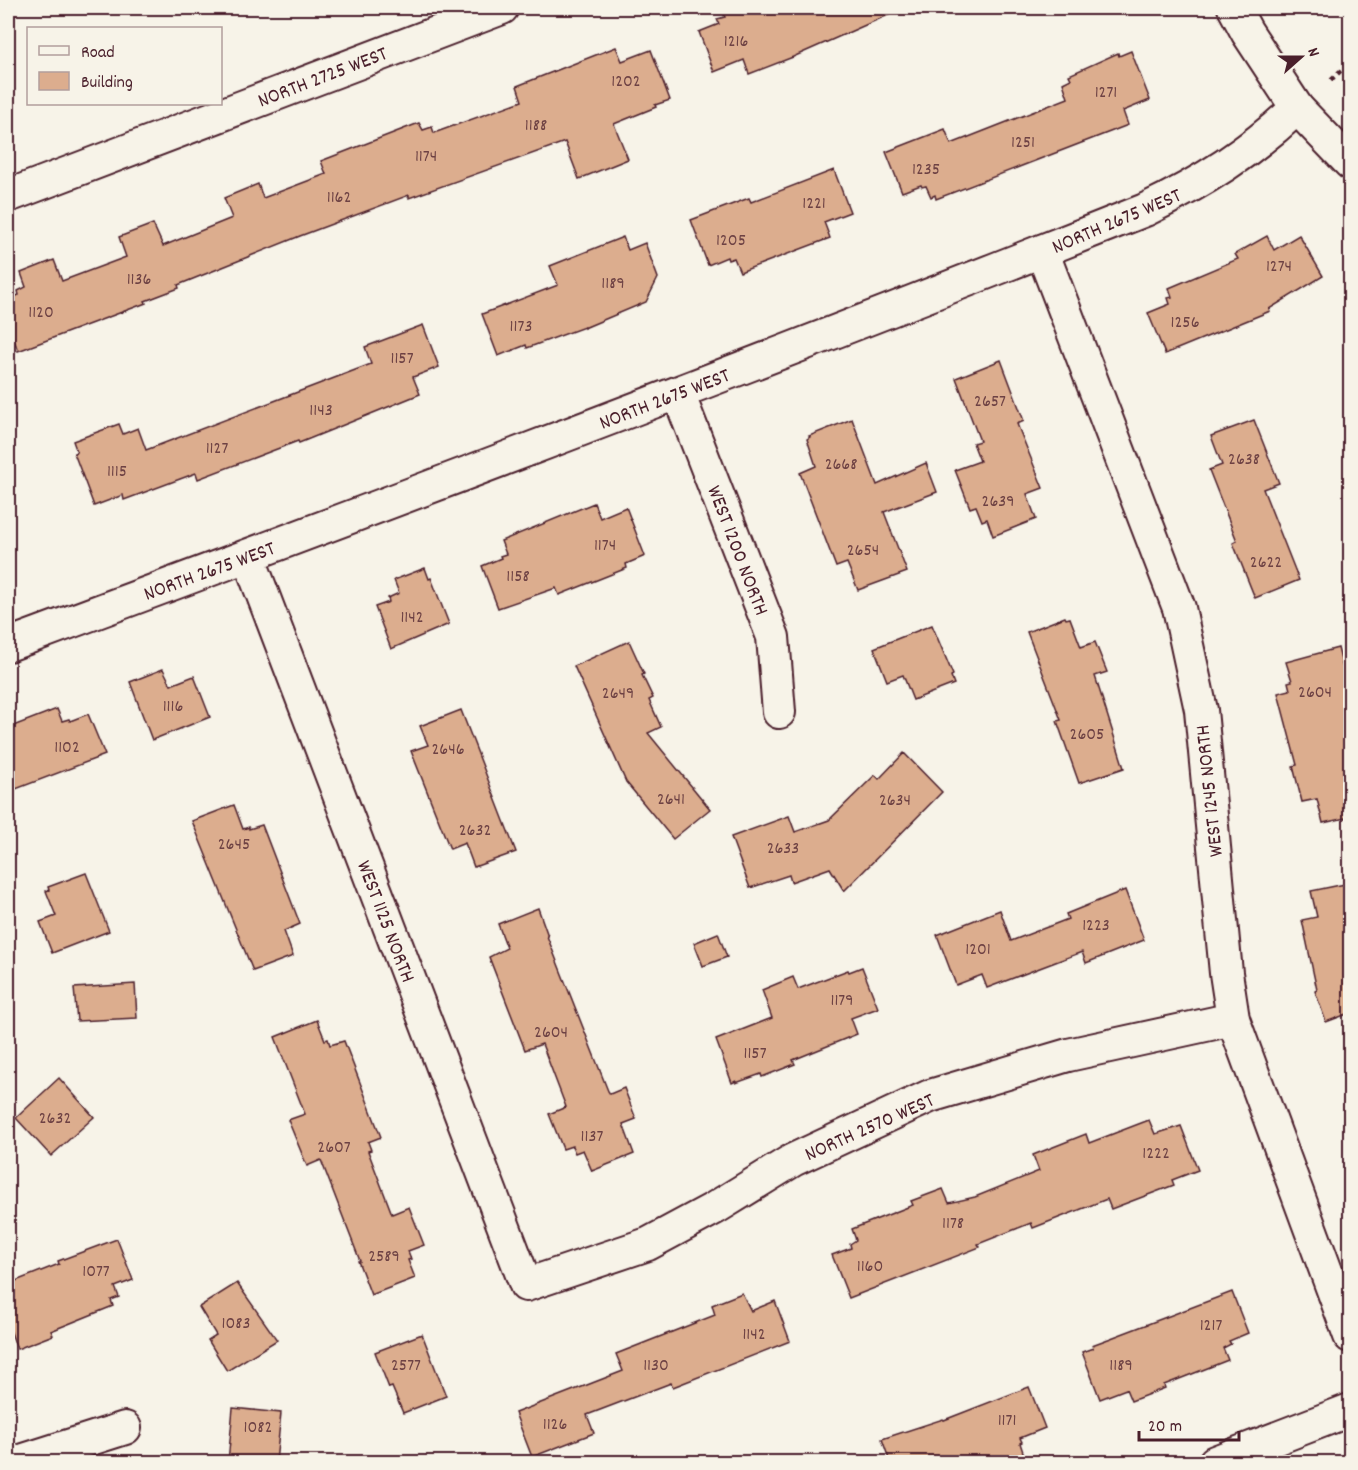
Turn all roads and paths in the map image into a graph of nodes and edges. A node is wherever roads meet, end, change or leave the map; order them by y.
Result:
1 (502, 8) edge
2 (1234, 8) edge
3 (1350, 63) edge
4 (1331, 80) dead end
5 (1297, 108) junction
6 (1350, 162) edge
7 (8, 196) edge
8 (1042, 251) junction
9 (678, 393) junction
10 (248, 556) junction
11 (8, 645) edge
12 (779, 712) dead end
13 (1233, 1019) junction
14 (526, 1285) joint
15 (1350, 1336) edge
16 (1350, 1410) edge
17 (124, 1428) dead end
18 (18, 1462) edge
19 (1215, 1462) edge

1 - 7 street, NORTH 2725 WEST
2 - 5 street
3 - 4 path
5 - 6 street
5 - 8 street, NORTH 2675 WEST
8 - 9 street, NORTH 2675 WEST
8 - 13 street, WEST 1245 NORTH
9 - 10 street, NORTH 2675 WEST
9 - 12 street, WEST 1200 NORTH
10 - 11 street, NORTH 2675 WEST
10 - 14 street, WEST 1125 NORTH
13 - 14 street, NORTH 2570 WEST
13 - 15 street, WEST 1245 NORTH
16 - 19 street
17 - 18 street

